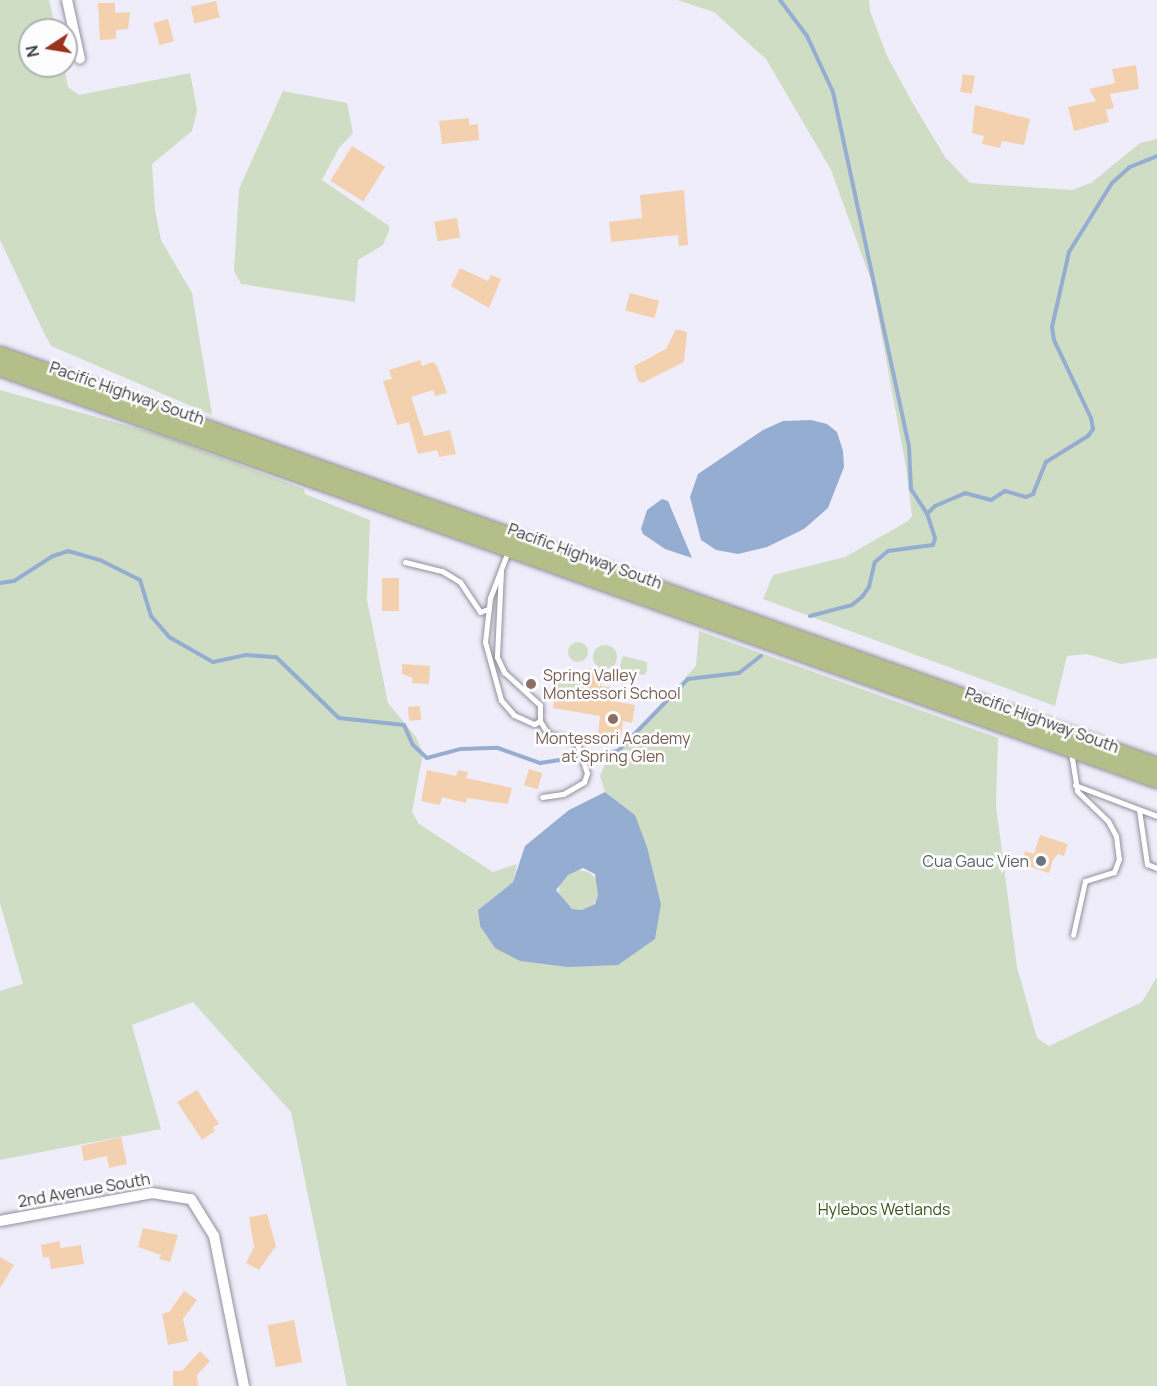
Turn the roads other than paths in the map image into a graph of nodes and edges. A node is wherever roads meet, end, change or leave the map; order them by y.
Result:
1 (67, 0) edge
2 (80, 59) dead end
3 (0, 354) edge
4 (0, 368) edge
5 (509, 548) junction
6 (405, 562) dead end
7 (501, 571) junction
8 (488, 609) junction
9 (540, 721) junction
10 (1071, 749) junction
11 (1157, 765) edge
12 (1157, 780) edge
13 (1075, 785) junction
14 (542, 796) dead end
15 (1139, 810) junction
16 (1157, 816) edge
17 (1157, 868) edge
18 (1073, 935) dead end
19 (0, 1221) edge
20 (244, 1386) edge

1 - 2 street
3 - 11 main road, Pacific Highway South
4 - 5 main road, Pacific Highway South
5 - 7 lane
5 - 10 main road, Pacific Highway South
6 - 8 lane
7 - 8 lane
7 - 9 lane
8 - 9 lane
9 - 14 lane
10 - 12 main road, Pacific Highway South
10 - 13 lane
13 - 15 lane
13 - 18 lane
15 - 16 lane
15 - 17 lane
19 - 20 street, 2nd Avenue South

